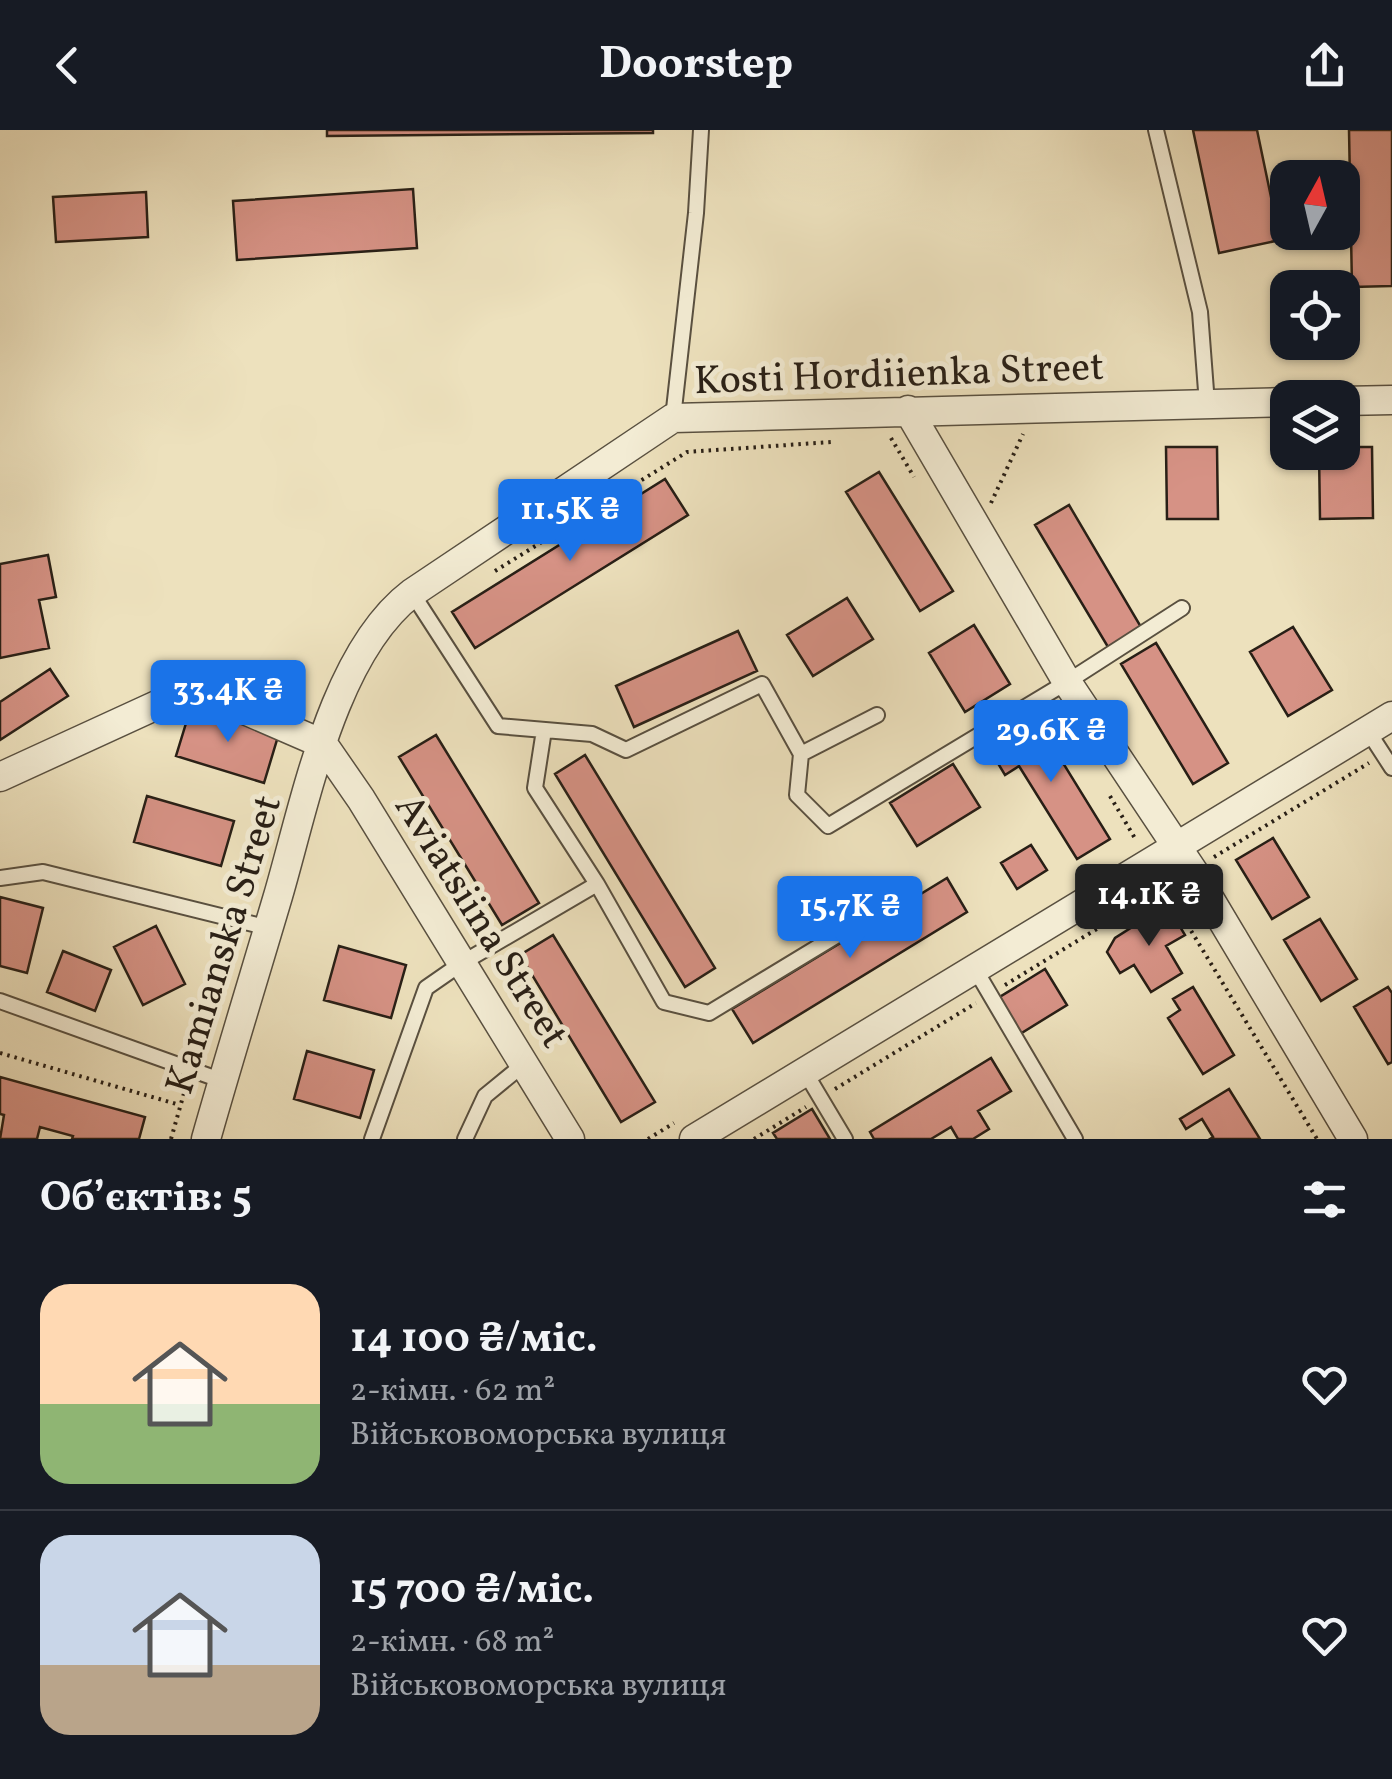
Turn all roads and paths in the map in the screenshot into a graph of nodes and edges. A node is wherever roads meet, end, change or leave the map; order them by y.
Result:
1 (701, 130) edge
2 (1156, 130) edge
3 (1392, 400) edge
4 (1360, 401) edge
5 (1270, 402) edge
6 (1207, 404) junction
7 (908, 410) junction
8 (673, 418) junction
9 (1025, 429) dead end
10 (890, 438) dead end
11 (835, 442) dead end
12 (922, 489) dead end
13 (991, 502) dead end
14 (491, 574) dead end
15 (401, 601) junction
16 (1182, 608) dead end
17 (1067, 682) junction
18 (877, 714) dead end
19 (544, 730) junction
20 (1384, 742) edge
21 (324, 744) junction
22 (801, 754) junction
23 (0, 777) edge
24 (1107, 792) dead end
25 (1186, 860) junction
26 (1150, 863) junction
27 (0, 878) edge
28 (597, 884) junction
29 (1165, 888) junction
30 (896, 899) dead end
31 (237, 920) junction
32 (268, 928) junction
33 (462, 963) junction
34 (976, 969) junction
35 (991, 994) junction
36 (0, 1001) edge
37 (0, 1052) edge
38 (524, 1064) junction
39 (191, 1070) junction
40 (805, 1072) junction
41 (223, 1081) junction
42 (821, 1098) junction
43 (180, 1105) junction
44 (171, 1139) edge
45 (206, 1139) edge
46 (372, 1139) edge
47 (465, 1139) edge
48 (570, 1139) edge
49 (694, 1139) edge
50 (754, 1139) edge
51 (845, 1139) edge
52 (1075, 1139) edge
53 (1316, 1139) edge
54 (1353, 1139) edge

1 - 8 lane
2 - 6 lane
3 - 4 street
5 - 6 street, Kosti Hordiienka Street
6 - 7 street, Kosti Hordiienka Street
7 - 8 street, Kosti Hordiienka Street
7 - 17 street
8 - 15 street, Kosti Hordiienka Street
9 - 13 path
10 - 12 path
11 - 14 path
15 - 19 lane
15 - 21 street, Kamianska Street
16 - 17 lane
17 - 22 lane
17 - 25 street
18 - 22 lane
19 - 22 lane
19 - 28 lane
20 - 25 street
20 - 25 path
21 - 23 street
21 - 32 street, Kamianska Street
21 - 33 street, Aviatsiina Street
24 - 26 path
25 - 26 street
25 - 29 path
25 - 54 street
26 - 29 path
26 - 34 street
27 - 31 lane
28 - 30 lane
28 - 33 lane
29 - 35 path
29 - 53 path
31 - 32 lane
31 - 39 path
32 - 41 street, Kamianska Street
33 - 38 street, Aviatsiina Street
33 - 46 lane
34 - 35 lane
34 - 40 street
35 - 42 path
35 - 52 lane
36 - 39 lane
37 - 43 path
38 - 47 lane
38 - 48 street, Aviatsiina Street
39 - 41 lane
39 - 43 path
40 - 42 lane
40 - 49 street
41 - 45 street, Kamianska Street
42 - 50 path
42 - 51 lane
43 - 44 path

